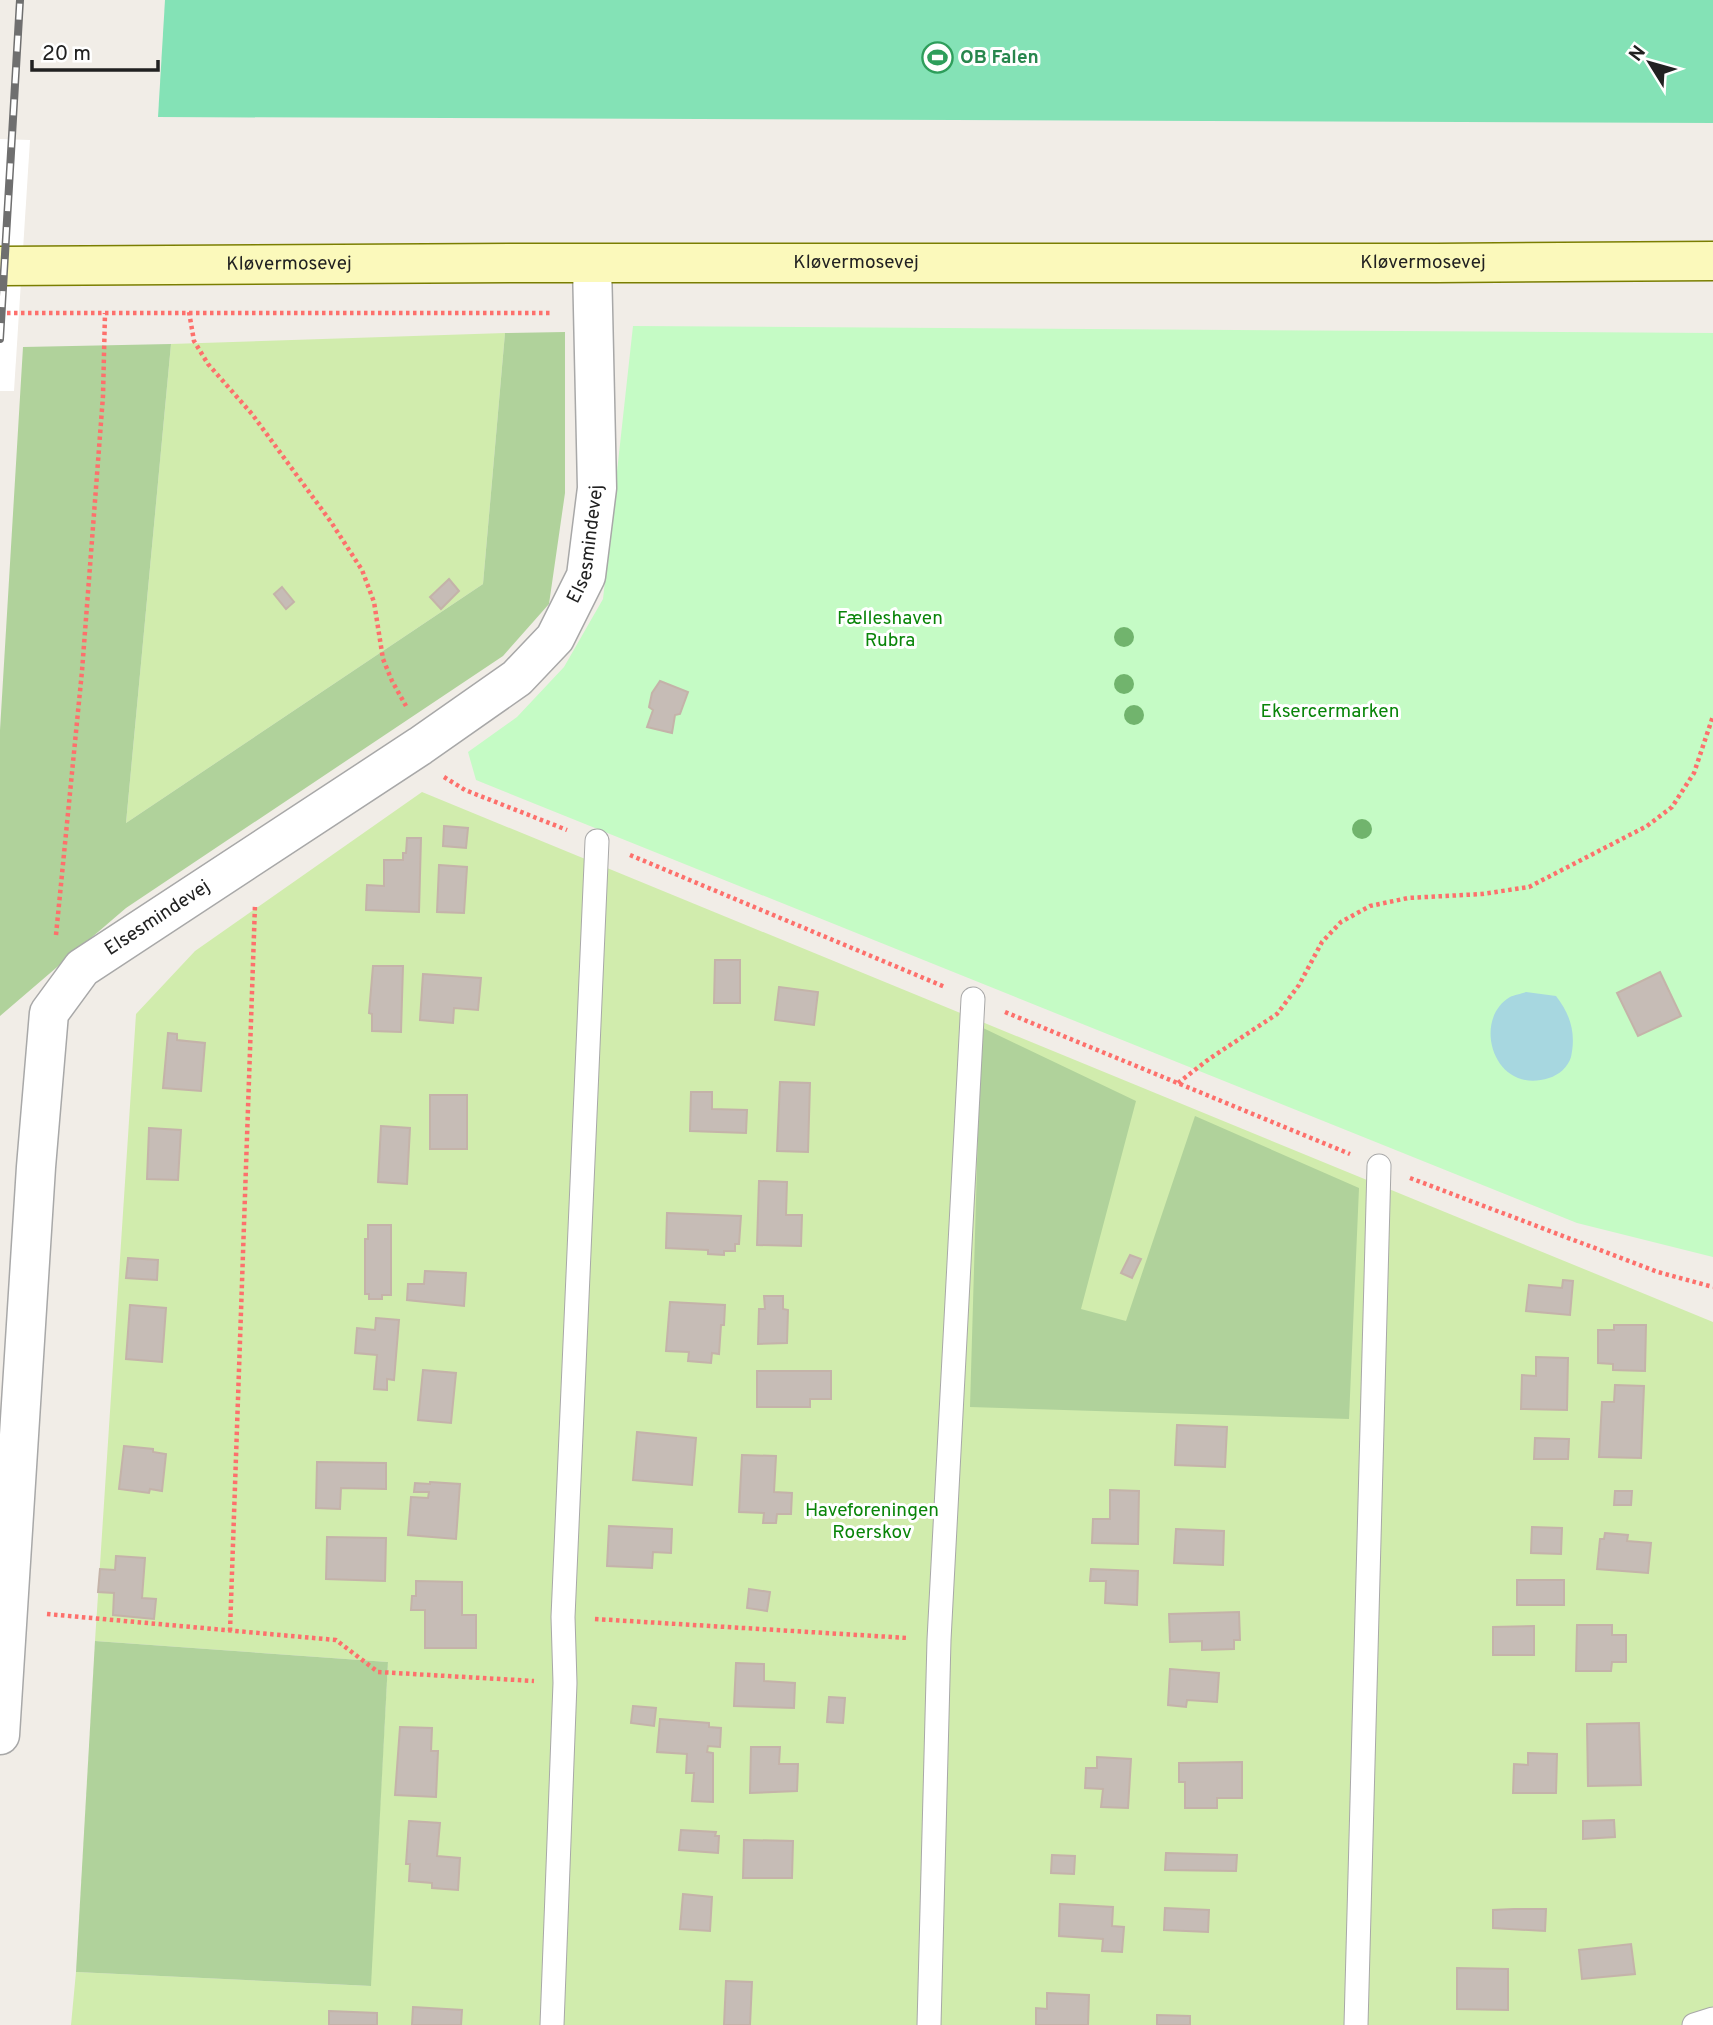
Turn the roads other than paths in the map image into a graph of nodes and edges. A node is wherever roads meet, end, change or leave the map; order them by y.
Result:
1 (1713, 261) edge
2 (592, 264) junction
3 (0, 266) edge
4 (597, 841) road end
5 (973, 999) road end
6 (1379, 1166) road end
7 (0, 1735) edge
8 (1713, 2019) edge
9 (552, 2025) edge
10 (929, 2025) edge
11 (1356, 2025) edge
12 (1694, 2025) edge

1 - 2 main road, Kløvermosevej
2 - 3 main road, Kløvermosevej
2 - 7 street, Elsesmindevej
4 - 9 lane
5 - 10 lane
6 - 11 lane
8 - 12 lane

